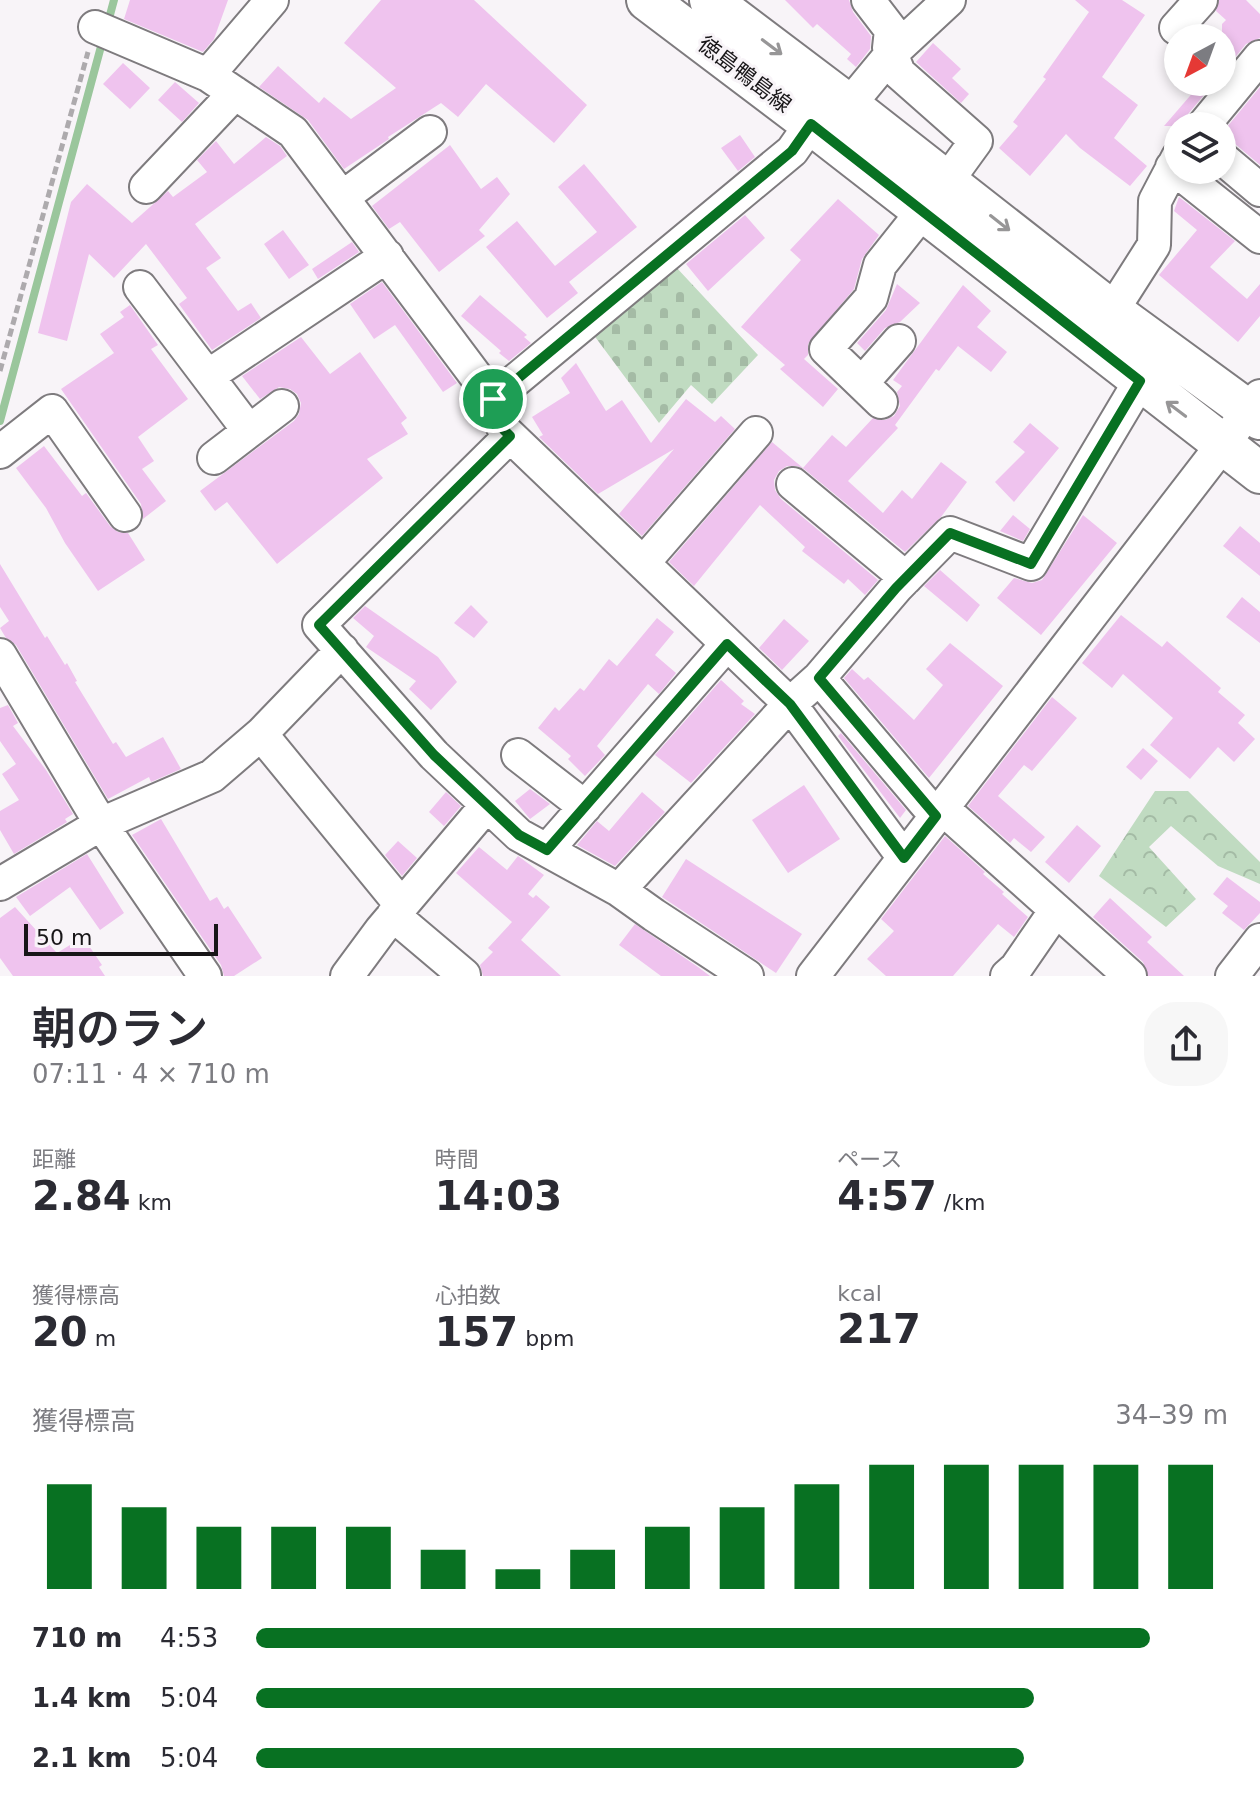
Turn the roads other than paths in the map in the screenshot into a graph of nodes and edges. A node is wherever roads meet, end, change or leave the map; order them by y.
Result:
1 (272, 0) edge
2 (647, 0) edge
3 (710, 0) edge
4 (868, 0) edge
5 (949, 0) edge
6 (1201, 0) edge
7 (1180, 24) edge
8 (95, 27) road end
9 (892, 53) junction
10 (1260, 57) edge
11 (208, 75) junction
12 (235, 93) junction
13 (849, 105) junction
14 (1215, 112) edge
15 (811, 124) junction
16 (430, 132) dead end
17 (1236, 170) edge
18 (947, 181) junction
19 (1164, 183) edge
20 (1200, 184) edge
21 (146, 187) dead end
22 (1260, 190) edge
23 (343, 197) junction
24 (923, 211) junction
25 (1260, 237) edge
26 (387, 256) junction
27 (140, 287) dead end
28 (1112, 311) junction
29 (899, 341) dead end
30 (208, 376) junction
31 (1140, 381) junction
32 (493, 399) junction
33 (282, 406) dead end
34 (1256, 408) edge
35 (249, 431) junction
36 (756, 433) dead end
37 (510, 436) junction
38 (1222, 444) junction
39 (0, 452) edge
40 (214, 458) dead end
41 (1260, 473) edge
42 (793, 484) dead end
43 (125, 515) dead end
44 (644, 562) junction
45 (906, 578) junction
46 (727, 644) junction
47 (342, 650) junction
48 (0, 655) edge
49 (819, 678) junction
50 (790, 704) junction
51 (261, 734) junction
52 (518, 755) dead end
53 (487, 805) junction
54 (585, 807) junction
55 (939, 812) junction
56 (101, 824) junction
57 (547, 850) junction
58 (904, 858) junction
59 (0, 884) edge
60 (619, 890) junction
61 (1056, 910) junction
62 (397, 911) junction
63 (1260, 940) edge
64 (464, 975) edge
65 (205, 976) edge
66 (347, 976) edge
67 (747, 976) edge
68 (813, 976) edge
69 (998, 976) edge
70 (1130, 976) edge
71 (1232, 976) edge

1 - 11 street
2 - 15 main road, 徳島鴨島線
3 -> 13 main road, 徳島鴨島線
4 - 9 street
5 - 9 street
6 - 7 street
8 - 11 street
9 - 13 street
9 - 18 street
10 - 14 street
11 - 12 street
12 - 21 street
12 - 23 street
13 - 18 main road, 徳島鴨島線
15 - 24 main road, 徳島鴨島線
15 - 32 street
16 - 23 street
17 - 22 street
18 -> 28 main road, 徳島鴨島線
19 - 28 street
20 - 25 street
23 - 26 street
24 - 29 street
24 - 31 main road, 徳島鴨島線
26 - 30 street
26 - 32 street
27 - 30 street
28 - 34 main road, 徳島鴨島線
30 - 35 street
38 -> 31 main road, 徳島鴨島線
31 - 45 street
32 - 37 street
33 - 35 street
34 - 38 street
35 - 40 street
36 - 44 street
37 - 44 street
37 - 47 street
38 - 41 main road, 徳島鴨島線
38 - 55 street
39 - 43 street
42 - 45 street
44 - 46 street
45 - 49 street
46 - 50 street
46 - 54 street
47 - 51 street
47 - 53 street
48 - 56 street
49 - 50 street
49 - 55 street
50 - 58 street
50 - 60 street
51 - 56 street
51 - 62 street
52 - 54 street
53 - 57 street
53 - 62 street
54 - 57 street
55 - 58 street
55 - 61 street
56 - 59 street
56 - 65 street
57 - 60 street
58 - 68 street
60 - 67 street
61 - 69 street
61 - 70 street
62 - 64 street
62 - 66 street
63 - 71 street

